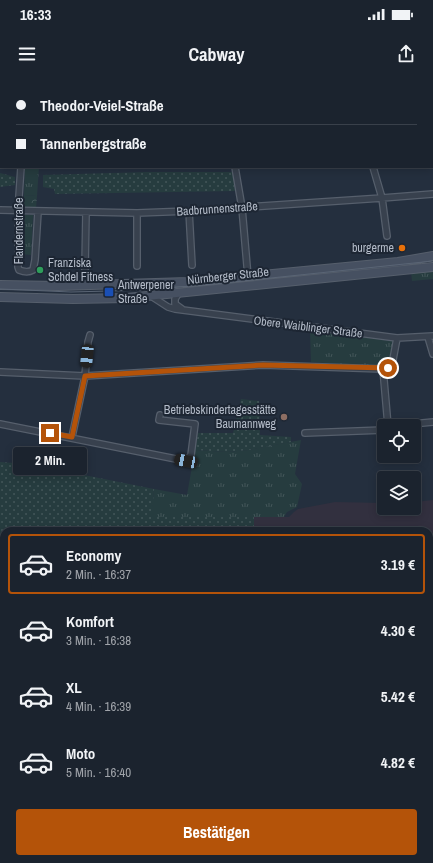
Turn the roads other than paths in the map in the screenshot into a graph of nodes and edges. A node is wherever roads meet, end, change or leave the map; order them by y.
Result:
1 (21, 168) edge
2 (235, 168) edge
3 (372, 168) edge
4 (433, 194) edge
5 (382, 198) junction
6 (242, 208) junction
7 (0, 210) edge
8 (18, 211) junction
9 (190, 211) junction
10 (38, 212) junction
11 (86, 212) junction
12 (137, 213) junction
13 (387, 236) dead end
14 (433, 256) edge
15 (192, 265) dead end
16 (137, 266) dead end
17 (433, 267) edge
18 (85, 269) dead end
19 (248, 277) junction
20 (0, 285) edge
21 (178, 294) junction
22 (0, 296) edge
23 (151, 296) junction
24 (184, 310) junction
25 (90, 335) dead end
26 (431, 336) edge
27 (397, 338) junction
28 (433, 354) edge
29 (383, 369) junction
30 (0, 372) edge
31 (85, 376) junction
32 (160, 415) dead end
33 (389, 419) edge
34 (433, 422) edge
35 (421, 423) edge
36 (0, 424) edge
37 (377, 430) edge
38 (305, 433) dead end
39 (72, 437) junction

1 - 8 street, Flandernstraße
2 - 6 street
3 - 5 street
4 - 5 street, Badbrunnenstraße
5 - 6 street, Badbrunnenstraße
5 - 13 street
6 - 9 street, Badbrunnenstraße
6 - 19 street
7 - 8 street, Badbrunnenstraße
8 - 10 street, Badbrunnenstraße
8 - 10 street, Flandernstraße
9 - 12 street, Badbrunnenstraße
9 - 15 street
10 - 11 street, Badbrunnenstraße
11 - 12 street, Badbrunnenstraße
11 - 18 street
12 - 16 street
14 - 19 main road, Nürnberger Straße
17 - 21 main road, Nürnberger Straße
19 - 20 main road, Nürnberger Straße
21 - 23 main road, Nürnberger Straße
21 - 24 street
22 - 23 main road, Nürnberger Straße
23 - 24 street, Obere Waiblinger Straße
24 - 27 street, Obere Waiblinger Straße
25 - 31 street
26 - 27 street, Obere Waiblinger Straße
26 - 28 street
27 - 29 street
29 - 31 street
29 - 33 street
30 - 31 street
31 - 39 street
32 - 39 street
34 - 35 street
36 - 39 street
37 - 38 street

